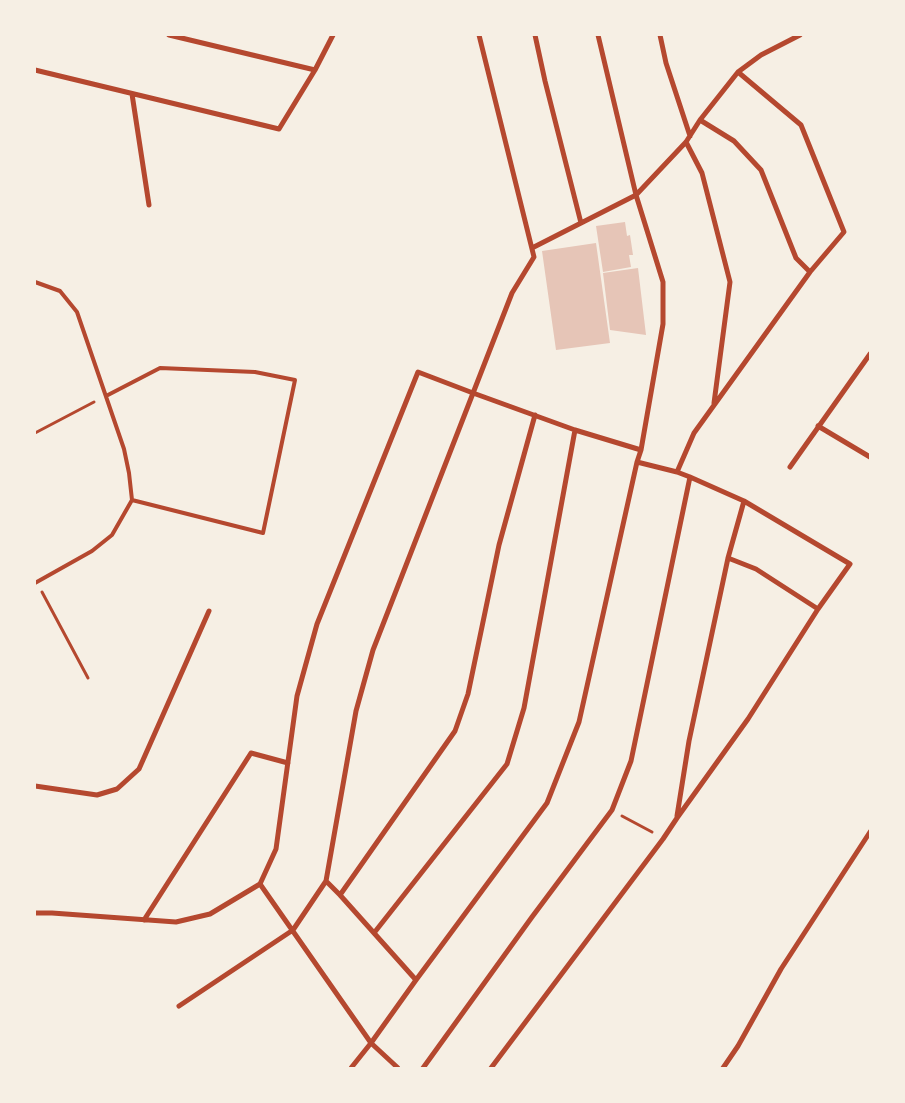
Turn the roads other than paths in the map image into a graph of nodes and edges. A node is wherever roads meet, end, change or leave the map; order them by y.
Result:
1 (170, 35) edge
2 (333, 35) edge
3 (478, 35) edge
4 (535, 35) edge
5 (598, 35) edge
6 (660, 35) edge
7 (800, 35) edge
8 (35, 70) edge
9 (315, 70) junction
10 (738, 72) junction
11 (132, 94) junction
12 (700, 120) junction
13 (690, 136) junction
14 (686, 142) junction
15 (636, 195) junction
16 (148, 205) dead end
17 (582, 223) junction
18 (532, 248) junction
19 (810, 272) junction
20 (35, 282) edge
21 (870, 354) edge
22 (473, 393) junction
23 (106, 396) junction
24 (714, 405) junction
25 (534, 415) junction
26 (818, 426) junction
27 (575, 430) junction
28 (641, 450) junction
29 (870, 457) edge
30 (637, 462) junction
31 (790, 467) dead end
32 (677, 472) junction
33 (690, 477) junction
34 (132, 500) junction
35 (744, 501) junction
36 (728, 558) junction
37 (36, 583) edge
38 (818, 609) junction
39 (209, 611) dead end
40 (288, 763) junction
41 (35, 786) edge
42 (677, 818) junction
43 (870, 832) edge
44 (326, 882) junction
45 (260, 884) junction
46 (340, 895) junction
47 (35, 913) edge
48 (144, 920) junction
49 (293, 930) junction
50 (374, 933) junction
51 (416, 980) junction
52 (179, 1006) dead end
53 (371, 1043) junction
54 (351, 1068) edge
55 (398, 1068) edge
56 (423, 1068) edge
57 (491, 1068) edge
58 (723, 1068) edge

1 - 9 street
2 - 9 street
3 - 18 street
4 - 17 street
5 - 15 street
6 - 13 street
7 - 10 street
8 - 11 street
9 - 11 street
10 - 12 street
10 - 19 street
11 - 16 street
12 - 13 street
12 - 19 street
13 - 14 street
14 - 15 street
14 - 24 street
15 - 17 street
15 - 28 street
17 - 18 street
18 - 22 street
19 - 24 street
20 - 23 lane
21 - 26 street
22 - 25 street
22 - 40 street
22 - 44 street
23 - 34 lane
23 - 34 lane
24 - 32 street
25 - 27 street
25 - 46 street
26 - 29 street
26 - 31 street
27 - 28 street
27 - 50 street
28 - 30 street
30 - 32 street
30 - 51 street
32 - 33 street
33 - 35 street
33 - 56 street
34 - 37 lane
35 - 36 street
35 - 38 street
36 - 38 street
36 - 42 street
38 - 42 street
39 - 41 street
40 - 45 street
40 - 48 street
42 - 57 street
43 - 58 street
44 - 46 street
44 - 49 street
45 - 48 street
45 - 49 street
46 - 50 street
47 - 48 street
49 - 52 street
49 - 53 street
50 - 51 street
51 - 53 street
53 - 54 street
53 - 55 street

